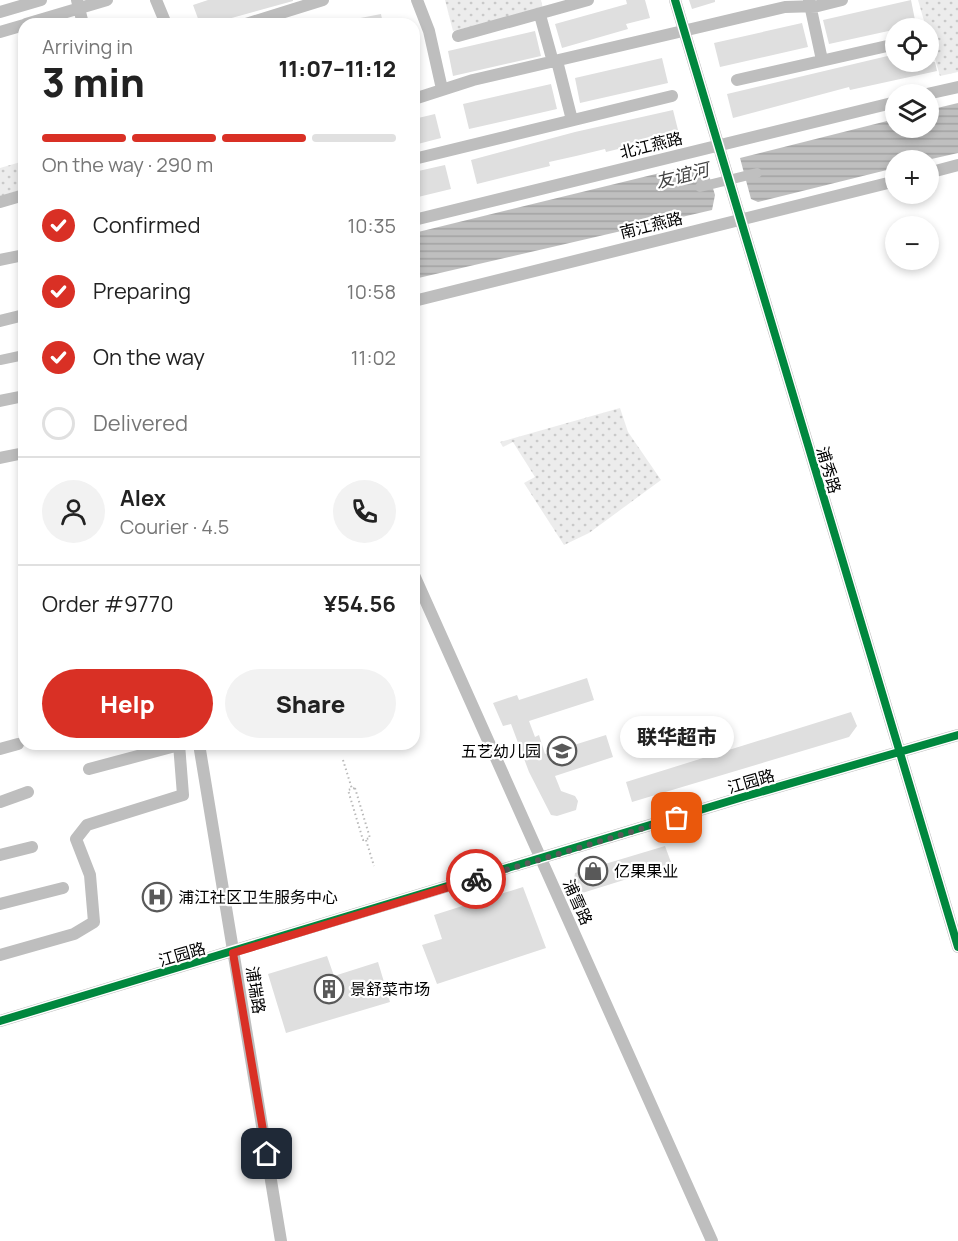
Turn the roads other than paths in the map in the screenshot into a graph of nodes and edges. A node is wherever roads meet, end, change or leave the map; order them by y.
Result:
1 (41, 0) edge
2 (107, 0) edge
3 (156, 0) edge
4 (324, 0) edge
5 (417, 0) edge
6 (588, 0) edge
7 (675, 0) edge
8 (842, 0) edge
9 (809, 3) edge
10 (79, 4) edge
11 (776, 5) edge
12 (0, 12) edge
13 (540, 15) junction
14 (41, 18) edge
15 (164, 18) edge
16 (276, 18) edge
17 (18, 26) edge
18 (684, 30) junction
19 (0, 32) edge
20 (458, 36) dead end
21 (885, 46) edge
22 (822, 60) junction
23 (555, 61) junction
24 (736, 80) dead end
25 (958, 87) edge
26 (442, 90) junction
27 (939, 91) edge
28 (672, 96) dead end
29 (420, 97) edge
30 (885, 105) edge
31 (572, 120) junction
32 (720, 151) junction
33 (420, 158) edge
34 (958, 165) edge
35 (939, 170) edge
36 (885, 184) edge
37 (18, 197) edge
38 (0, 202) edge
39 (420, 219) edge
40 (741, 219) junction
41 (18, 256) edge
42 (0, 260) edge
43 (420, 299) edge
44 (18, 316) edge
45 (0, 321) edge
46 (18, 397) edge
47 (0, 401) edge
48 (18, 454) edge
49 (0, 459) edge
50 (420, 588) edge
51 (958, 735) edge
52 (18, 744) dead end
53 (0, 749) edge
54 (157, 750) edge
55 (179, 750) edge
56 (200, 750) edge
57 (899, 753) junction
58 (89, 769) dead end
59 (28, 792) dead end
60 (0, 802) edge
61 (32, 847) dead end
62 (0, 855) edge
63 (541, 860) junction
64 (63, 888) dead end
65 (0, 904) edge
66 (958, 946) edge
67 (233, 953) junction
68 (0, 955) edge
69 (0, 1021) edge
70 (281, 1241) edge
71 (712, 1241) edge

1 - 12 street
2 - 10 street
3 - 15 street
4 - 16 street
5 - 26 street
6 - 13 street
7 - 18 street, 浦秀路
8 - 9 street
9 - 11 street
9 - 22 street
10 - 14 street
11 - 18 street
13 - 20 street
13 - 23 street
17 - 19 street
18 - 23 street
18 - 32 street, 浦秀路
21 - 22 street
22 - 24 street
23 - 26 street
23 - 31 street
25 - 27 street
26 - 29 street
28 - 31 street
30 - 32 street, 北江燕路
31 - 33 street
32 - 39 street, 北江燕路
32 - 40 street, 浦秀路
34 - 35 street
36 - 40 street, 南江燕路
37 - 38 street
40 - 43 street, 南江燕路
40 - 57 street, 浦秀路
41 - 42 street
44 - 45 street
46 - 47 street
48 - 49 street
50 - 63 street, 浦雪路
51 - 57 street, 江园路
52 - 53 street
54 - 58 street
55 - 68 street
56 - 67 street, 浦瑞路
57 - 63 street, 江园路
57 - 66 street, 浦秀路
59 - 60 street
61 - 62 street
63 - 67 street, 江园路
63 - 71 street, 浦雪路
64 - 65 street
67 - 69 street, 江园路
67 - 70 street, 浦瑞路

